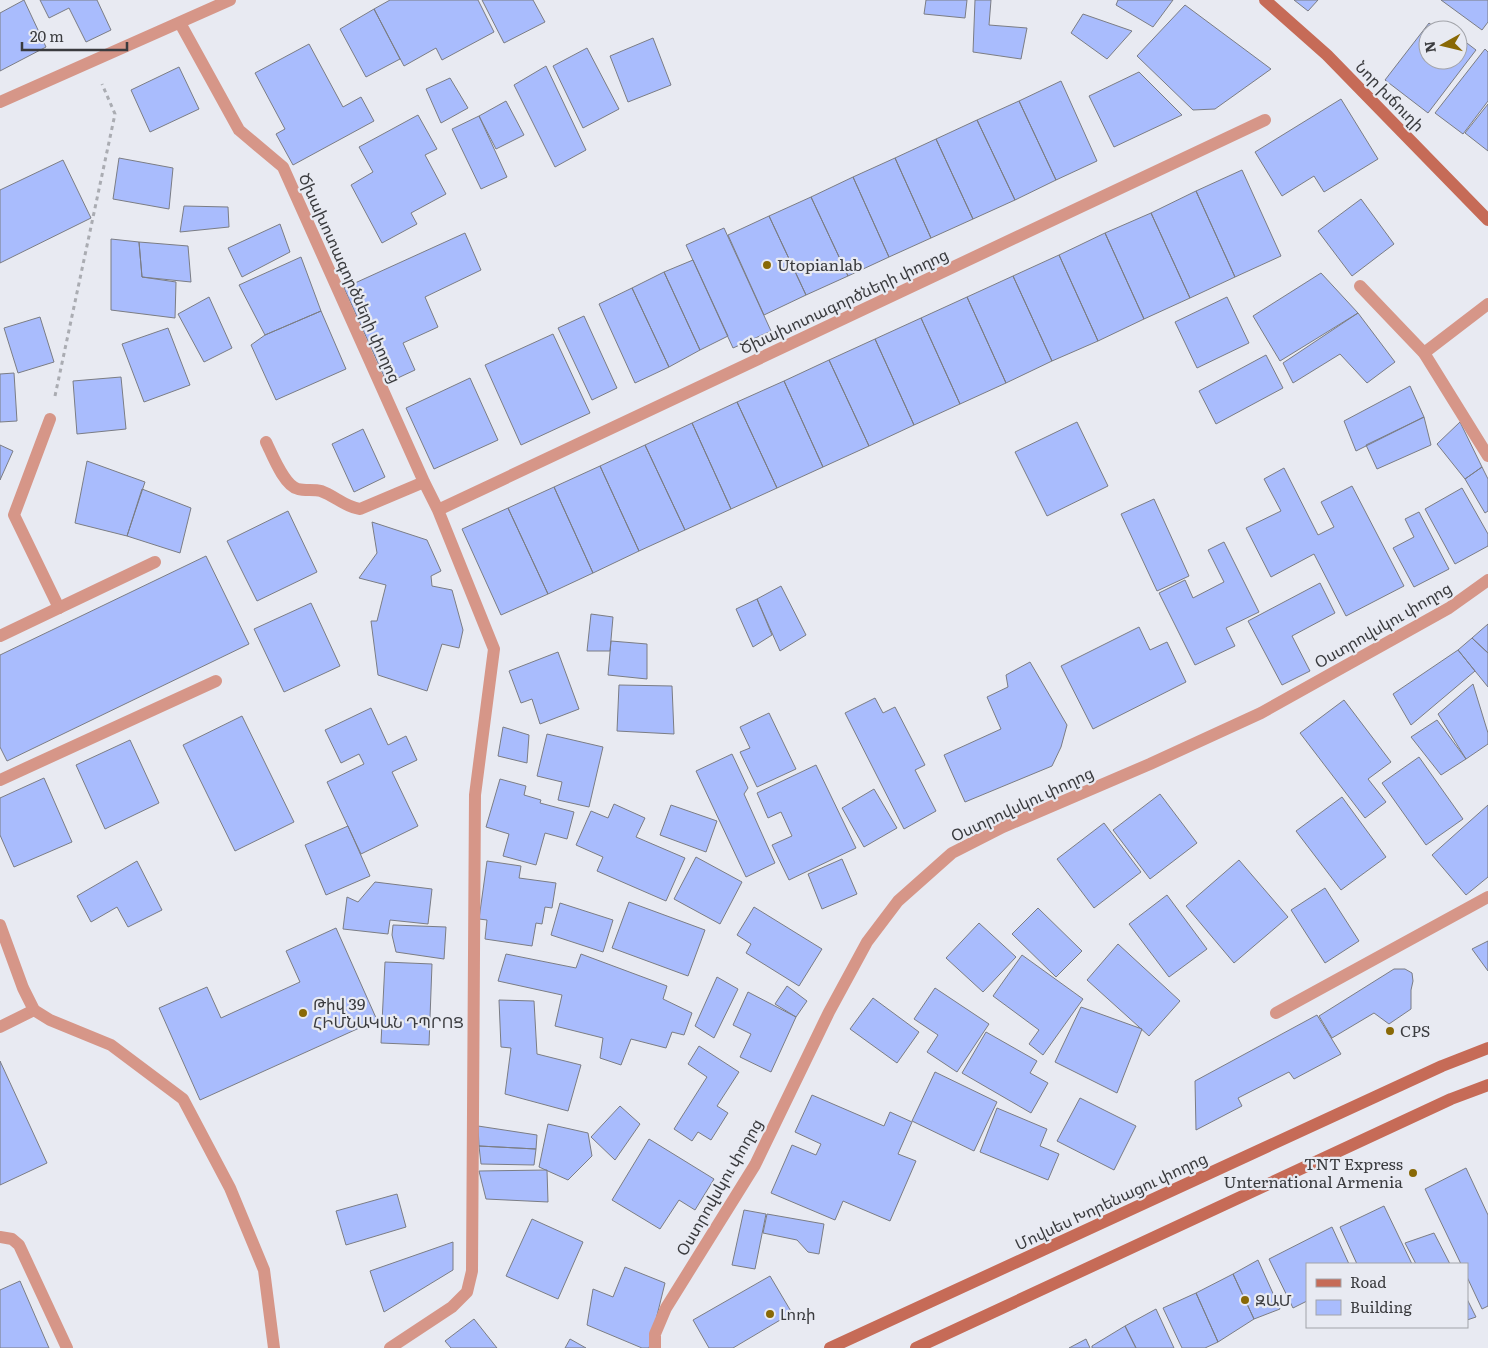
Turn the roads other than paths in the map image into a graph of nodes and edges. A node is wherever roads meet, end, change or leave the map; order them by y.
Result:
1 (230, 0) edge
2 (1265, 0) edge
3 (180, 23) junction
4 (0, 102) edge
5 (1265, 120) dead end
6 (1488, 220) edge
7 (1360, 286) dead end
8 (1488, 304) edge
9 (1424, 353) junction
10 (50, 419) road end
11 (266, 442) dead end
12 (1488, 456) edge
13 (424, 482) junction
14 (438, 510) junction
15 (155, 562) dead end
16 (1488, 580) edge
17 (59, 608) junction
18 (0, 636) edge
19 (216, 681) dead end
20 (0, 780) edge
21 (1488, 897) edge
22 (0, 925) edge
23 (34, 1010) junction
24 (1276, 1013) dead end
25 (0, 1026) edge
26 (1488, 1048) edge
27 (1488, 1086) edge
28 (0, 1237) edge
29 (67, 1348) edge
30 (274, 1348) edge
31 (390, 1348) edge
32 (655, 1348) edge
33 (830, 1348) edge
34 (916, 1348) edge

1 - 3 street
2 - 6 main road, Նոր խճուղի
3 - 4 street
3 - 13 street, Ծխախոտագործների փողոց
5 - 14 street, Ծխախոտագործների փողոց
7 - 9 street
8 - 9 street
9 - 12 street
10 - 17 street
11 - 13 street
13 - 14 street, Ծխախոտագործների փողոց
14 - 31 street, Ծխախոտագործների փողոց
15 - 17 street
16 - 32 street, Օստրովսկու փողոց
17 - 18 street
19 - 20 street
21 - 24 street
22 - 23 street
23 - 25 street
23 - 30 street
26 - 33 main road, Մովսես Խորենացու փողոց
27 - 34 main road
28 - 29 street

